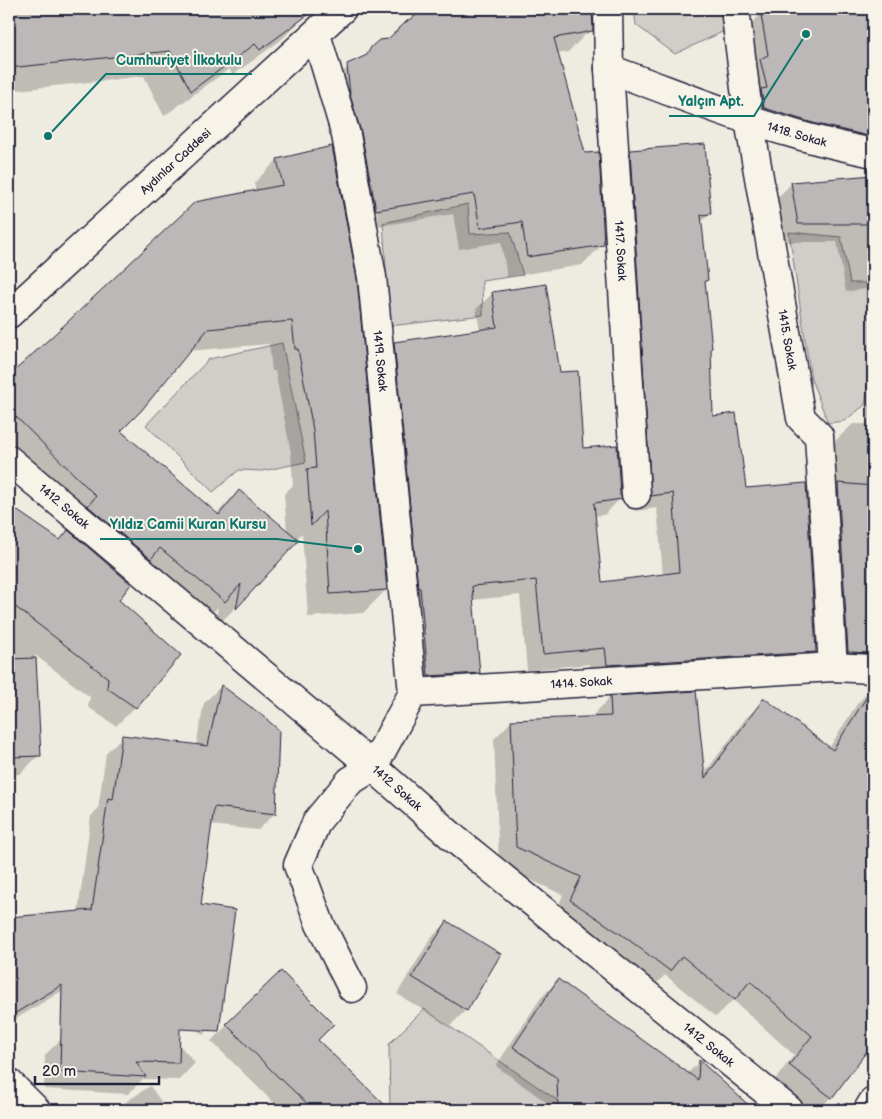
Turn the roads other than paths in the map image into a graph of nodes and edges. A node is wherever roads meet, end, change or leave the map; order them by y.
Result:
1 (342, 9) edge
2 (608, 9) edge
3 (735, 9) edge
4 (316, 34) junction
5 (609, 69) junction
6 (749, 120) junction
7 (873, 153) edge
8 (9, 314) edge
9 (9, 460) edge
10 (636, 494) dead end
11 (833, 667) junction
12 (873, 669) edge
13 (413, 693) junction
14 (373, 767) junction
15 (352, 988) dead end
16 (9, 1084) edge
17 (873, 1102) edge
18 (36, 1110) edge
19 (789, 1110) edge
20 (868, 1110) edge

1 - 4 street, Aydınlar Caddesi
2 - 5 street, 1417. Sokak
3 - 6 street, 1415. Sokak
4 - 8 street, Aydınlar Caddesi
4 - 13 street, 1419. Sokak
5 - 6 street, 1418. Sokak
5 - 10 street, 1417. Sokak
6 - 7 street, 1418. Sokak
6 - 11 street, 1415. Sokak
9 - 14 street, 1412. Sokak
11 - 12 street, 1414. Sokak
11 - 13 street, 1414. Sokak
13 - 14 street
14 - 15 street
14 - 19 street, 1412. Sokak
16 - 18 street
17 - 20 street

